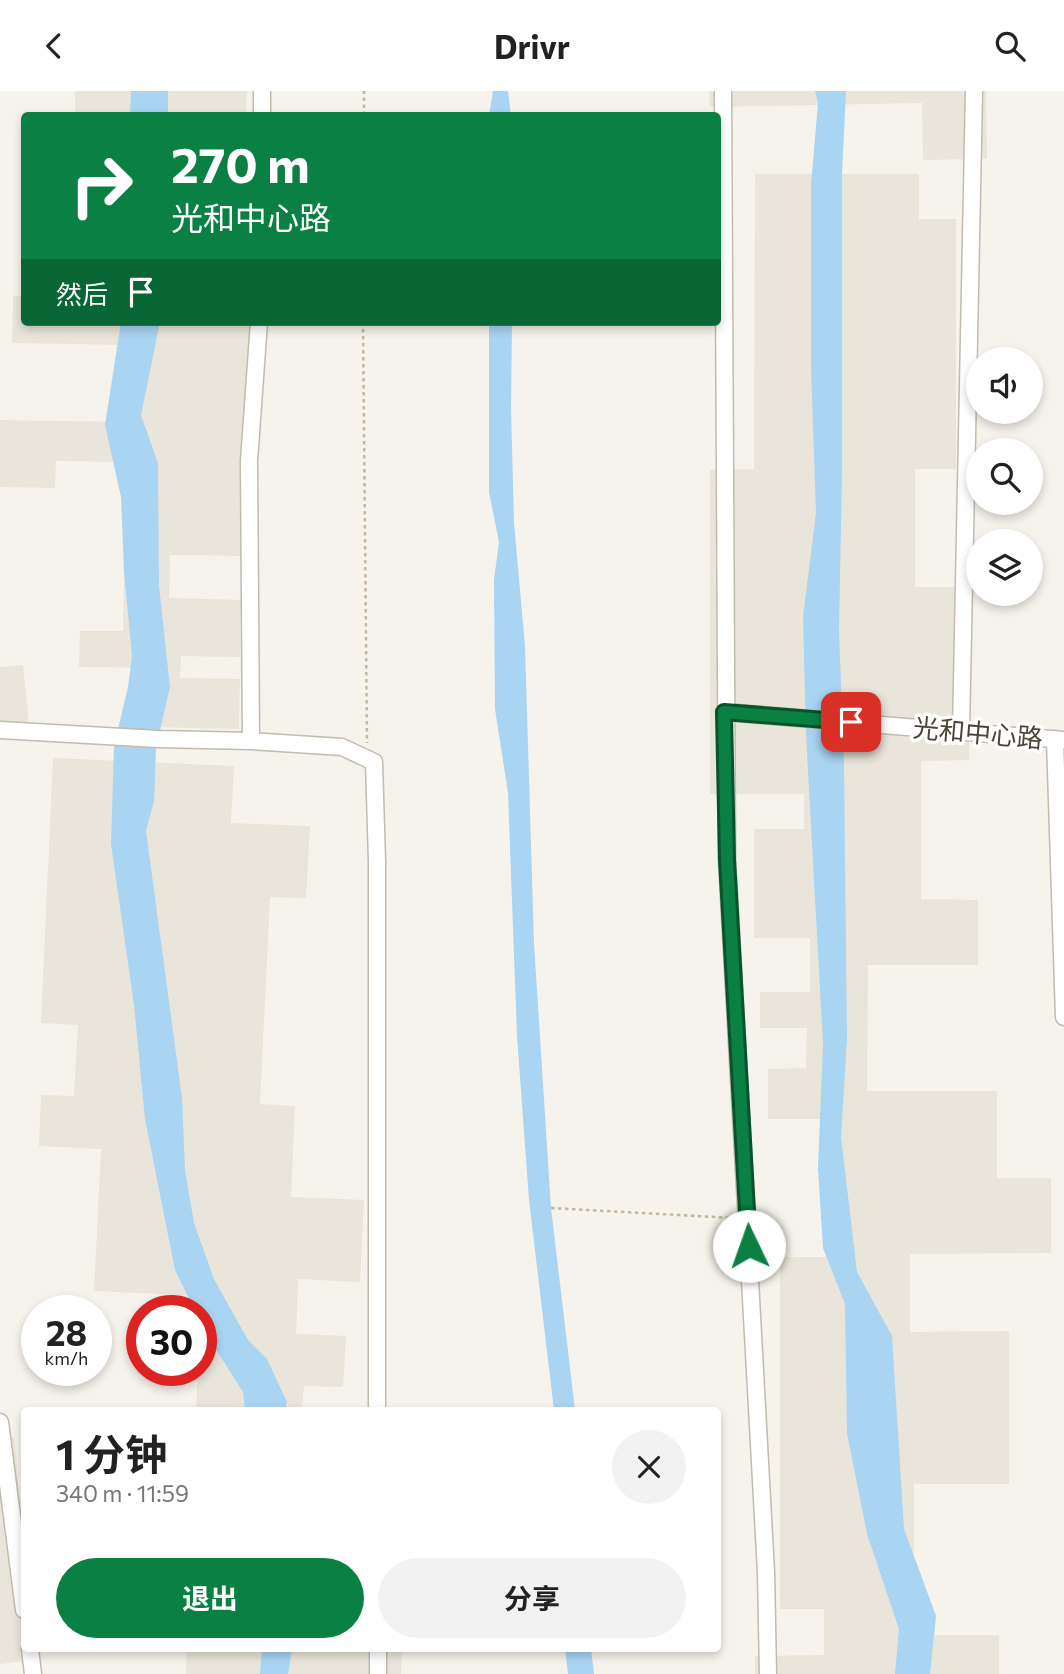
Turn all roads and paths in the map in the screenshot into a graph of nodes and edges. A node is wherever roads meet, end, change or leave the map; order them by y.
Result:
1 (262, 91) edge
2 (364, 91) edge
3 (723, 91) edge
4 (974, 91) edge
5 (262, 112) edge
6 (364, 112) edge
7 (259, 326) edge
8 (363, 326) edge
9 (724, 712) junction
10 (0, 730) edge
11 (961, 731) junction
12 (1059, 740) edge
13 (251, 741) junction
14 (368, 757) junction
15 (1064, 1017) edge
16 (551, 1208) dead end
17 (748, 1219) junction
18 (377, 1407) edge
19 (0, 1422) edge
20 (21, 1586) edge
21 (30, 1652) edge
22 (377, 1652) edge
23 (33, 1674) edge
24 (378, 1674) edge
25 (768, 1674) edge

1 - 5 street
2 - 6 path
3 - 9 street
4 - 11 street
7 - 13 street
8 - 14 path
9 - 11 street, 光和中心路
9 - 17 street
10 - 13 street
11 - 12 street, 光和中心路
12 - 15 street
13 - 14 street
14 - 18 street
16 - 17 path
17 - 25 street
19 - 20 street
21 - 23 street
22 - 24 street

